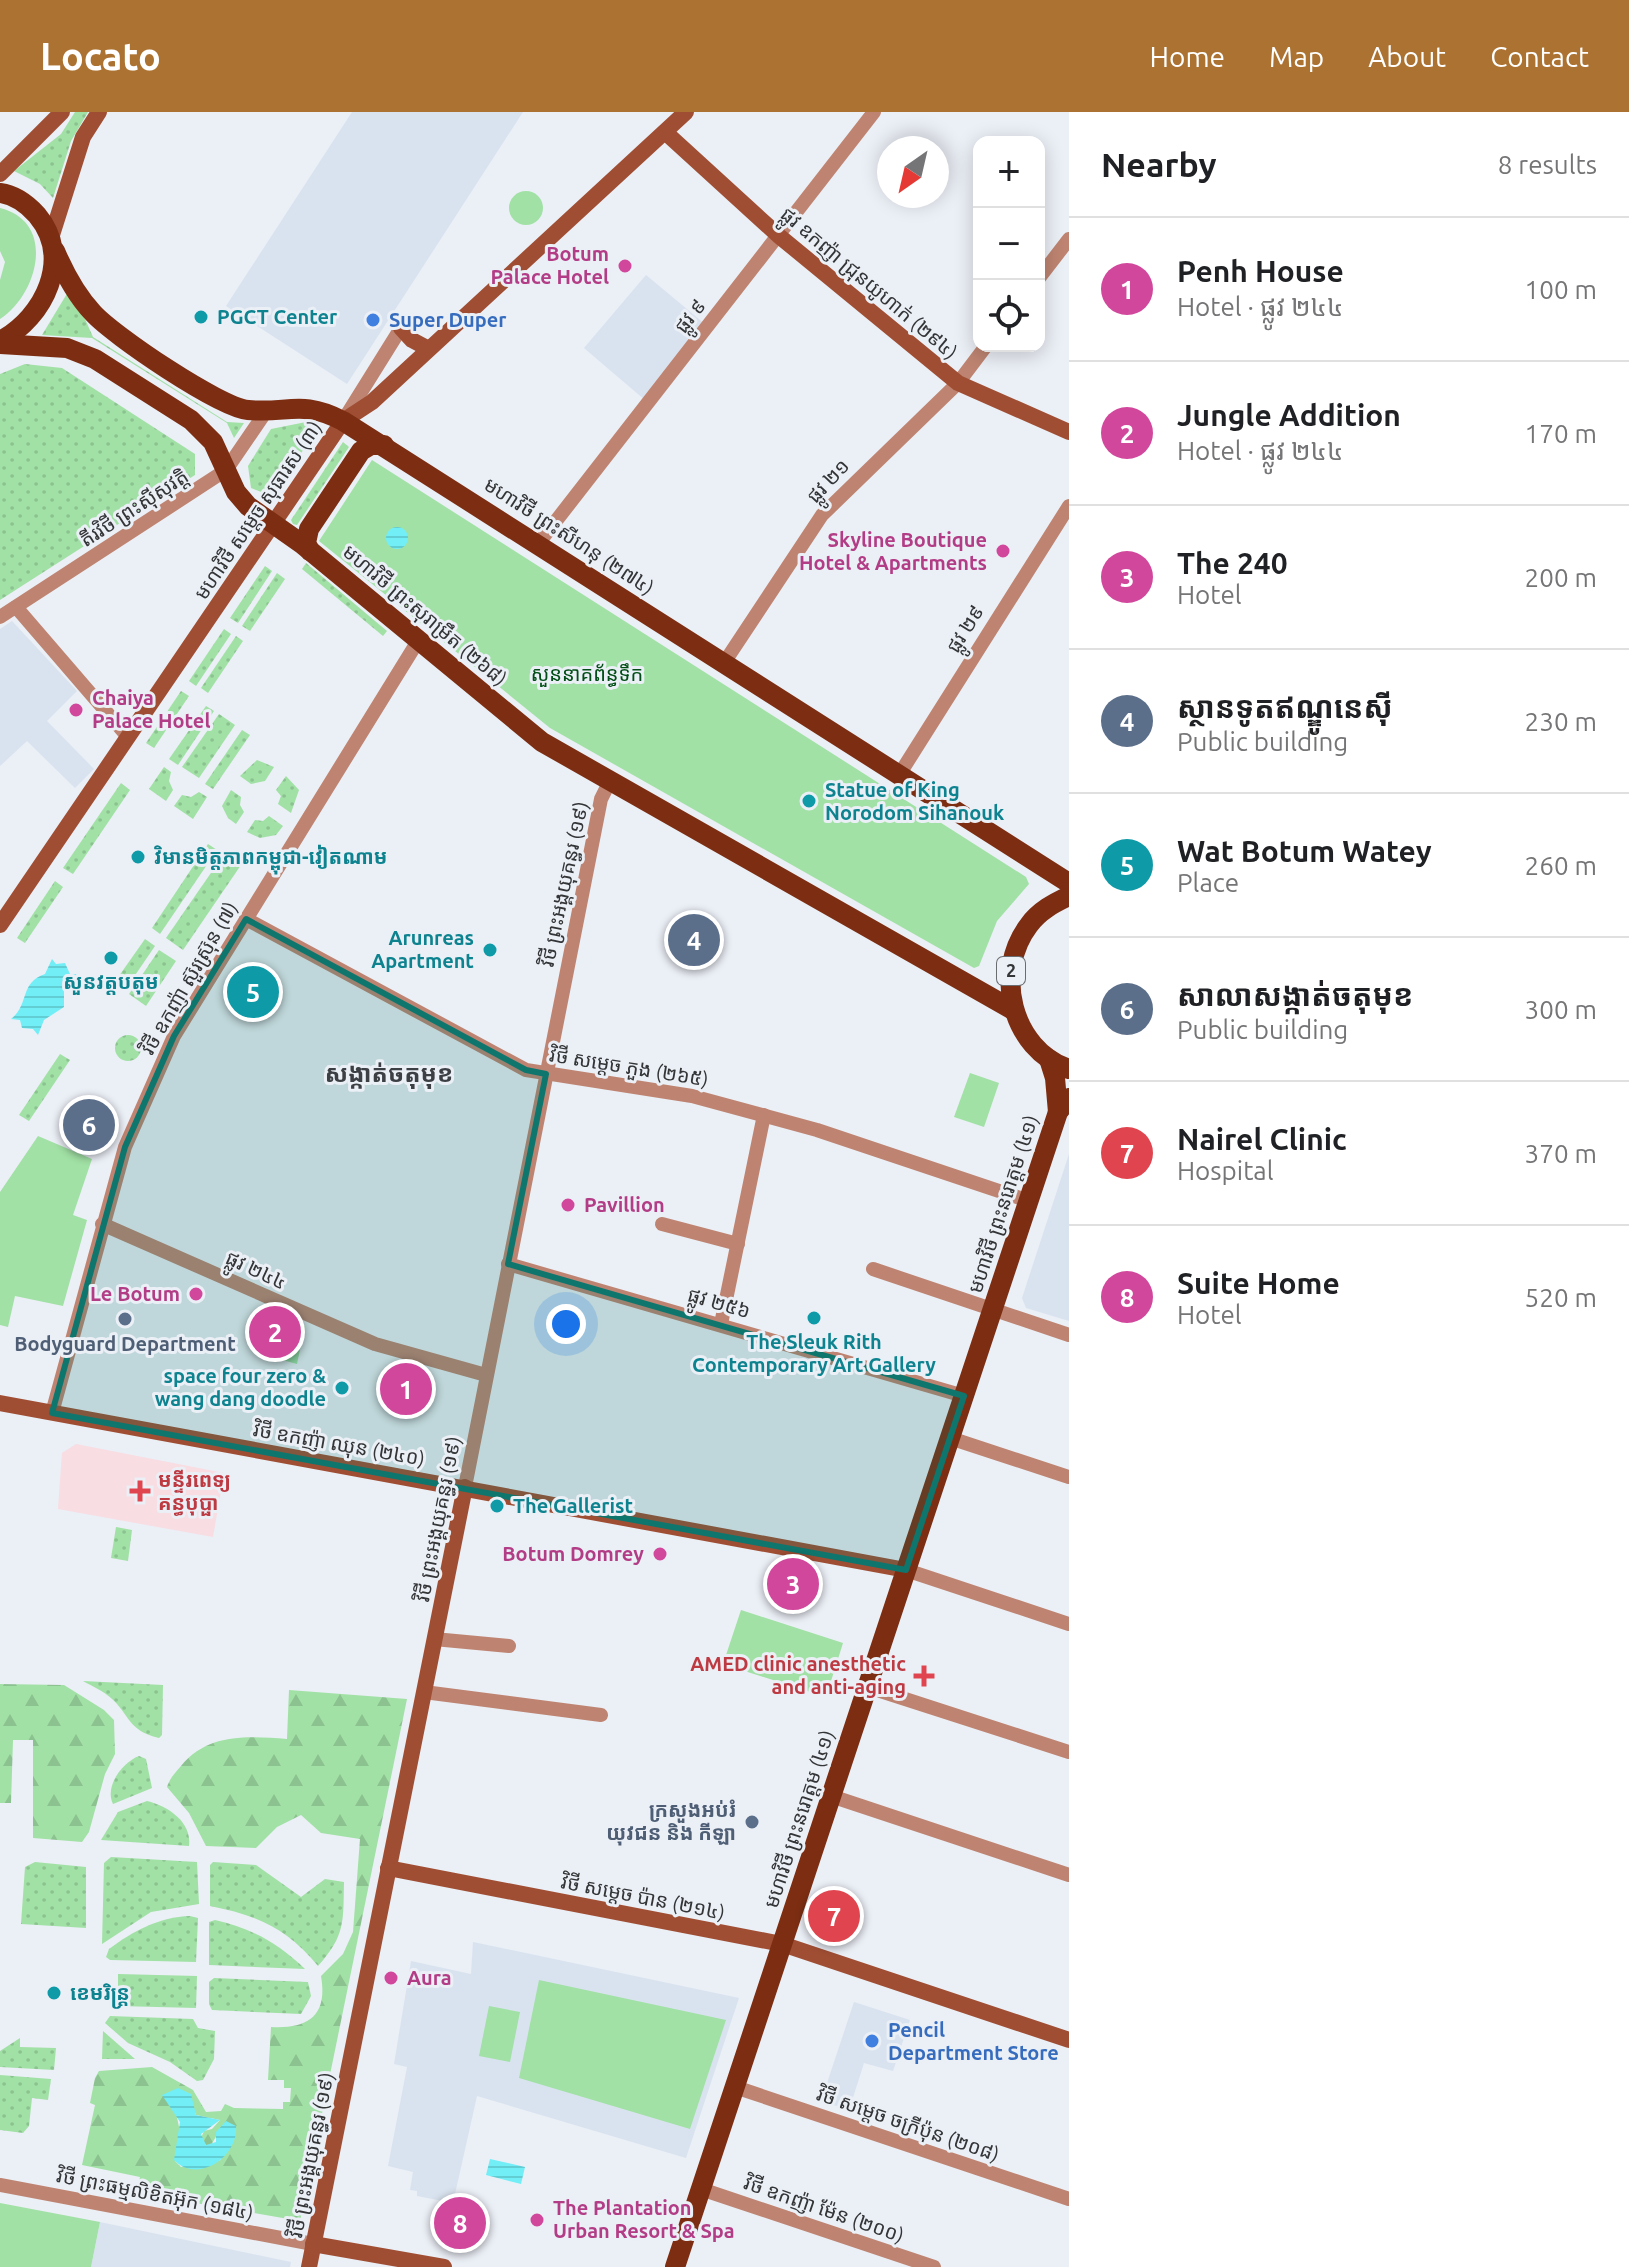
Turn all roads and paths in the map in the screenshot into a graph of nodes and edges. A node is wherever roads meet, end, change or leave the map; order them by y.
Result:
1 (62, 112) edge
2 (99, 112) edge
3 (686, 112) edge
4 (874, 112) edge
5 (665, 132) junction
6 (0, 174) edge
7 (0, 193) edge
8 (779, 236) junction
9 (1069, 239) edge
10 (53, 244) junction
11 (1045, 270) edge
12 (401, 328) joint
13 (0, 342) edge
14 (427, 348) junction
15 (981, 352) edge
16 (958, 383) junction
17 (267, 410) junction
18 (343, 421) junction
19 (1069, 432) edge
20 (384, 445) junction
21 (226, 470) junction
22 (1069, 506) edge
23 (273, 524) junction
24 (538, 544) junction
25 (310, 551) junction
26 (16, 607) junction
27 (0, 617) edge
28 (418, 641) junction
29 (724, 663) junction
30 (128, 737) junction
31 (899, 775) junction
32 (610, 781) junction
33 (1069, 883) edge
34 (1069, 896) edge
35 (246, 919) junction
36 (0, 925) edge
37 (1013, 1010) junction
38 (1049, 1059) junction
39 (1069, 1069) edge
40 (546, 1074) junction
41 (1064, 1105) edge
42 (764, 1115) junction
43 (1029, 1201) junction
44 (102, 1224) junction
45 (662, 1224) dead end
46 (738, 1244) junction
47 (508, 1264) junction
48 (873, 1269) dead end
49 (993, 1310) junction
50 (721, 1324) junction
51 (1069, 1335) edge
52 (486, 1375) junction
53 (964, 1396) junction
54 (0, 1403) edge
55 (52, 1413) junction
56 (950, 1438) junction
57 (1069, 1477) edge
58 (465, 1487) junction
59 (906, 1570) junction
60 (1069, 1624) edge
61 (434, 1639) junction
62 (509, 1646) dead end
63 (868, 1687) junction
64 (424, 1692) junction
65 (601, 1715) dead end
66 (1069, 1752) edge
67 (831, 1796) junction
68 (388, 1868) junction
69 (1069, 1875) edge
70 (782, 1944) junction
71 (1069, 2040) edge
72 (735, 2087) junction
73 (0, 2185) edge
74 (701, 2189) junction
75 (1069, 2199) edge
76 (313, 2244) junction
77 (309, 2267) edge
78 (444, 2267) edge
79 (675, 2267) edge
80 (934, 2267) edge

1 - 6 street
2 - 10 street
3 - 5 street, មហាវិថី សម្តេច សុធារស (៣)
4 - 8 street, ផ្លូវ ៩
5 - 8 street, ផ្លូវ ឧកញ៉ា ជ្រុនយូហាក់ (២៩៤)
5 - 14 street, មហាវិថី សម្តេច សុធារស (៣)
7 - 10 main road, មហាវិថី ព្រះសីហនុ (២៧៤)
8 - 16 street, ផ្លូវ ឧកញ៉ា ជ្រុនយូហាក់ (២៩៤)
8 - 24 street, ផ្លូវ ៩
9 - 11 street
10 - 13 main road
10 - 17 main road, មហាវិថី ព្រះសីហនុ (២៧៤)
12 - 14 street
12 - 18 street
13 - 21 main road, មហាវិថី ព្រះសុរាម្រឹត (២៦៨)
14 - 18 street, មហាវិថី សម្តេច សុធារស (៣)
15 - 16 street, ផ្លូវ ២១
16 - 19 street, ផ្លូវ ឧកញ៉ា ជ្រុនយូហាក់ (២៩៤)
16 - 29 street, ផ្លូវ ២១
17 - 18 main road, មហាវិថី ព្រះសីហនុ (២៧៤)
17 - 21 street, តីរវិថី ព្រះស៊ីសុវត្តិ
18 - 20 main road, មហាវិថី ព្រះសីហនុ (២៧៤)
18 - 23 street, មហាវិថី សម្តេច សុធារស (៣)
20 - 24 main road, មហាវិថី ព្រះសីហនុ (២៧៤)
20 - 25 main road
21 - 23 main road, មហាវិថី ព្រះសុរាម្រឹត (២៦៨)
21 - 26 street, តីរវិថី ព្រះស៊ីសុវត្តិ
22 - 31 street, ផ្លូវ ២៩
23 - 25 main road, មហាវិថី ព្រះសុរាម្រឹត (២៦៨)
23 - 30 street, មហាវិថី សម្តេច សុធារស (៣)
24 - 29 main road, មហាវិថី ព្រះសីហនុ (២៧៤)
25 - 28 main road, មហាវិថី ព្រះសុរាម្រឹត (២៦៨)
26 - 27 street, តីរវិថី ព្រះស៊ីសុវត្តិ
26 - 30 street
28 - 32 main road, មហាវិថី ព្រះសុរាម្រឹត (២៦៨)
28 - 35 street, វិថី ឧកញ៉ា ស៊ួរស៊្រុន (៧)
29 - 31 main road, មហាវិថី ព្រះសីហនុ (២៧៤)
30 - 36 street, មហាវិថី សម្តេច សុធារស (៣)
31 - 33 main road, មហាវិថី ព្រះសីហនុ (២៧៤)
32 - 37 main road, មហាវិថី ព្រះសុរាម្រឹត (២៦៨)
32 - 40 street, វិថី ព្រះអង្គយុគន្ធរ (១៩)
34 - 37 main road, 2
35 - 40 street, វិថី សម្តេច ភួង (២៦៥)
35 - 44 street, វិថី ឧកញ៉ា ស៊ួរស៊្រុន (៧)
37 - 38 main road, 2
38 - 39 main road, 2
38 - 41 main road, មហាវិថី ព្រះនរោត្តម (៤១)
40 - 42 street, វិថី សម្តេច ភួង (២៦៥)
40 - 47 street, វិថី ព្រះអង្គយុគន្ធរ (១៩)
41 - 43 main road, មហាវិថី ព្រះនរោត្តម (៤១)
42 - 43 street, វិថី សម្តេច ភួង (២៦៥)
42 - 46 street
43 - 49 main road, មហាវិថី ព្រះនរោត្តម (៤១)
44 - 52 street, ផ្លូវ ២៤៤
44 - 55 street, វិថី ឧកញ៉ា ស៊ួរស៊្រុន (៧)
45 - 46 street
46 - 50 street
47 - 50 street, ផ្លូវ ២៥៦
47 - 52 street, វិថី ព្រះអង្គយុគន្ធរ (១៩)
48 - 49 street
49 - 51 street
49 - 53 main road, មហាវិថី ព្រះនរោត្តម (៤១)
50 - 53 street, ផ្លូវ ២៥៦
52 - 58 street, វិថី ព្រះអង្គយុគន្ធរ (១៩)
53 - 56 main road, មហាវិថី ព្រះនរោត្តម (៤១)
54 - 55 street, វិថី ឧកញ៉ា ឈុន (២៤០)
55 - 58 street, វិថី ឧកញ៉ា ឈុន (២៤០)
56 - 57 street
56 - 59 main road, មហាវិថី ព្រះនរោត្តម (៤១)
58 - 59 street, វិថី ឧកញ៉ា ឈុន (២៤០)
58 - 61 street, វិថី ព្រះអង្គយុគន្ធរ (១៩)
59 - 60 street
59 - 63 main road, មហាវិថី ព្រះនរោត្តម (៤១)
61 - 62 street
61 - 64 street, វិថី ព្រះអង្គយុគន្ធរ (១៩)
63 - 66 street
63 - 67 main road, មហាវិថី ព្រះនរោត្តម (៤១)
64 - 65 street
64 - 68 street, វិថី ព្រះអង្គយុគន្ធរ (១៩)
67 - 69 street
67 - 70 main road, មហាវិថី ព្រះនរោត្តម (៤១)
68 - 70 street, វិថី សម្តេច ប៉ាន (២១៤)
68 - 76 street, វិថី ព្រះអង្គយុគន្ធរ (១៩)
70 - 71 street, វិថី សម្តេច ប៉ាន (២១៤)
70 - 72 main road, មហាវិថី ព្រះនរោត្តម (៤១)
72 - 74 main road, មហាវិថី ព្រះនរោត្តម (៤១)
72 - 75 street, វិថី សម្តេច ចក្រីប៉ុន (២០៨)
73 - 76 street, វិថី ព្រះធម្មលិខិតអ៊ុក (១៨៤)
74 - 79 main road, មហាវិថី ព្រះនរោត្តម (៤១)
74 - 80 street, វិថី ឧកញ៉ា ម៉ែន (២០០)
76 - 77 street, វិថី ព្រះអង្គយុគន្ធរ (១៩)
76 - 78 street, វិថី ព្រះធម្មលិខិតអ៊ុក (១៨៤)

